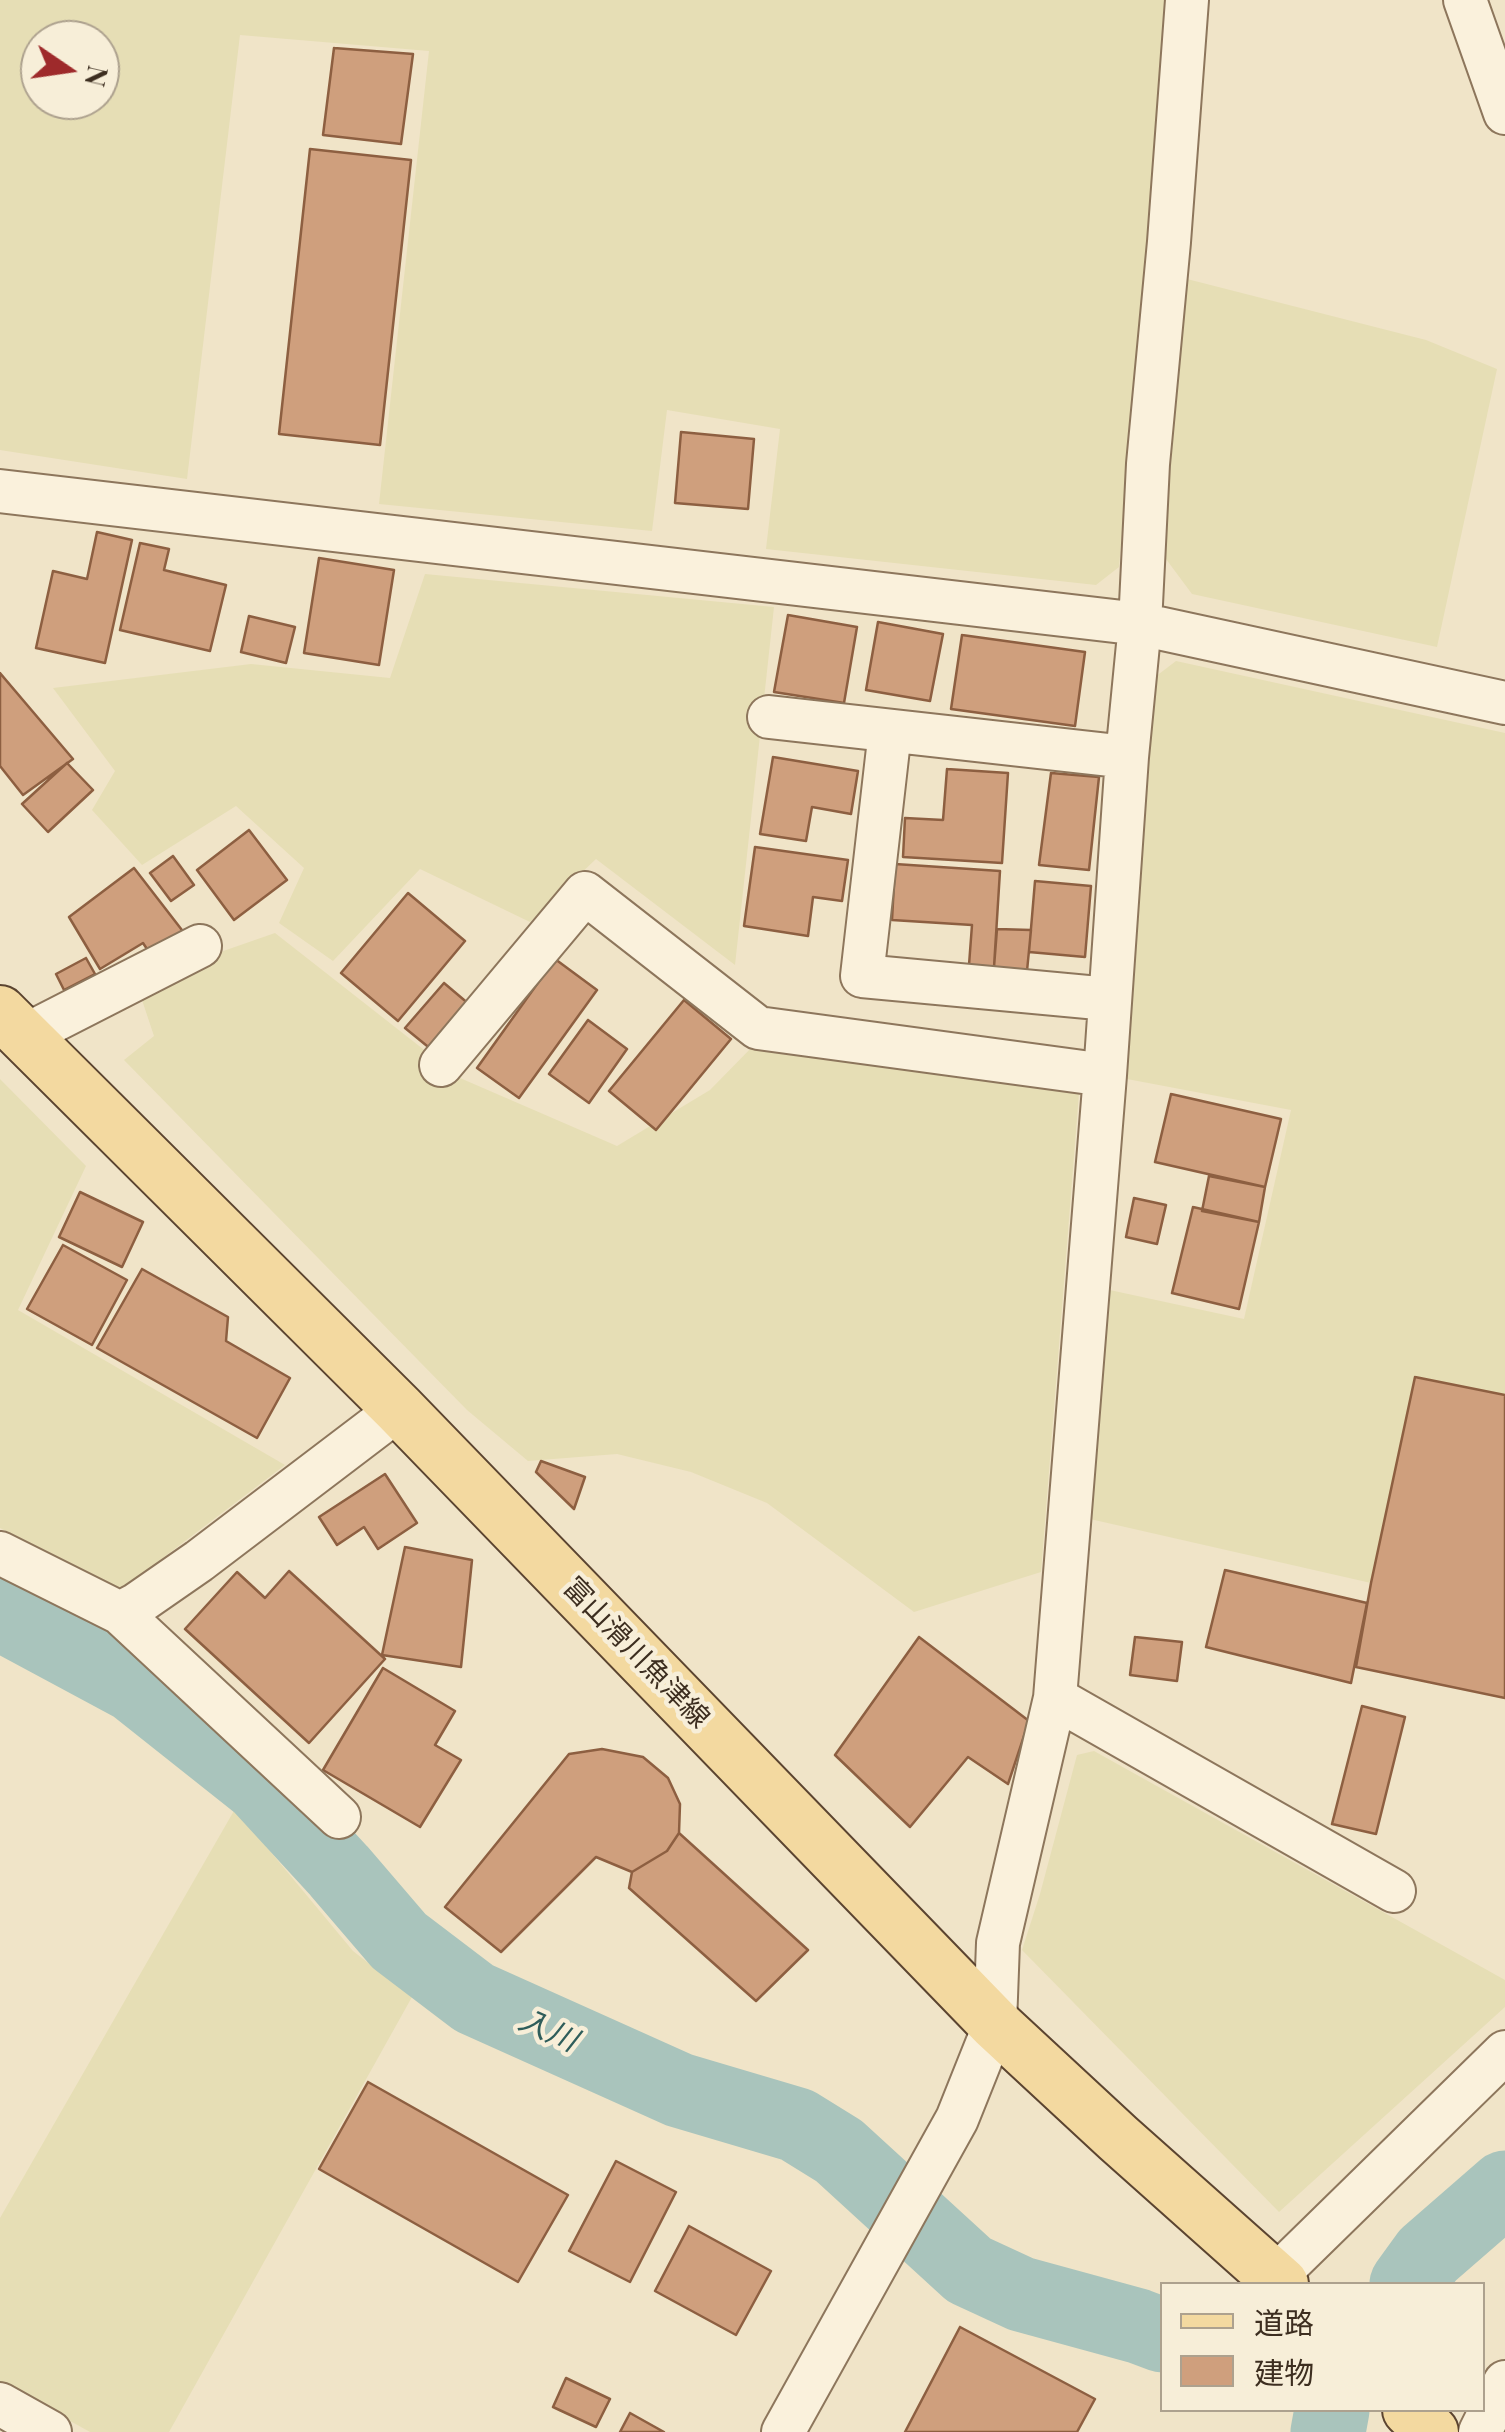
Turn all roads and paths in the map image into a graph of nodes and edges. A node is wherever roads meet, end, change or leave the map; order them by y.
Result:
1 (1187, 0) edge
2 (1465, 0) edge
3 (1505, 113) edge
4 (0, 491) edge
5 (1140, 624) junction
6 (1505, 702) edge
7 (769, 717) dead end
8 (890, 731) junction
9 (1127, 757) junction
10 (200, 946) dead end
11 (1109, 999) junction
12 (12, 1024) edge
13 (441, 1065) dead end
14 (1105, 1075) junction
15 (398, 1410) junction
16 (0, 1553) edge
17 (120, 1613) junction
18 (1055, 1698) junction
19 (339, 1817) dead end
20 (1394, 1890) dead end
21 (995, 2024) junction
22 (1505, 2052) edge
23 (1278, 2281) edge
24 (1505, 2382) edge
25 (0, 2404) edge
26 (1411, 2412) edge
27 (50, 2432) edge
28 (782, 2432) edge
29 (1432, 2432) edge
30 (1480, 2432) edge

1 - 5 street
2 - 3 street
4 - 5 street
5 - 6 street
5 - 9 street
7 - 8 street
8 - 9 street
8 - 11 street
9 - 11 street
10 - 12 street
11 - 14 street
12 - 15 main road, 富山滑川魚津線
13 - 14 street
14 - 18 street
15 - 17 street
15 - 21 main road, 富山滑川魚津線
16 - 17 street
17 - 19 street
18 - 20 street
18 - 21 street
21 - 23 main road, 富山滑川魚津線
21 - 28 street
22 - 23 street
24 - 30 street
25 - 27 street
26 - 29 main road

